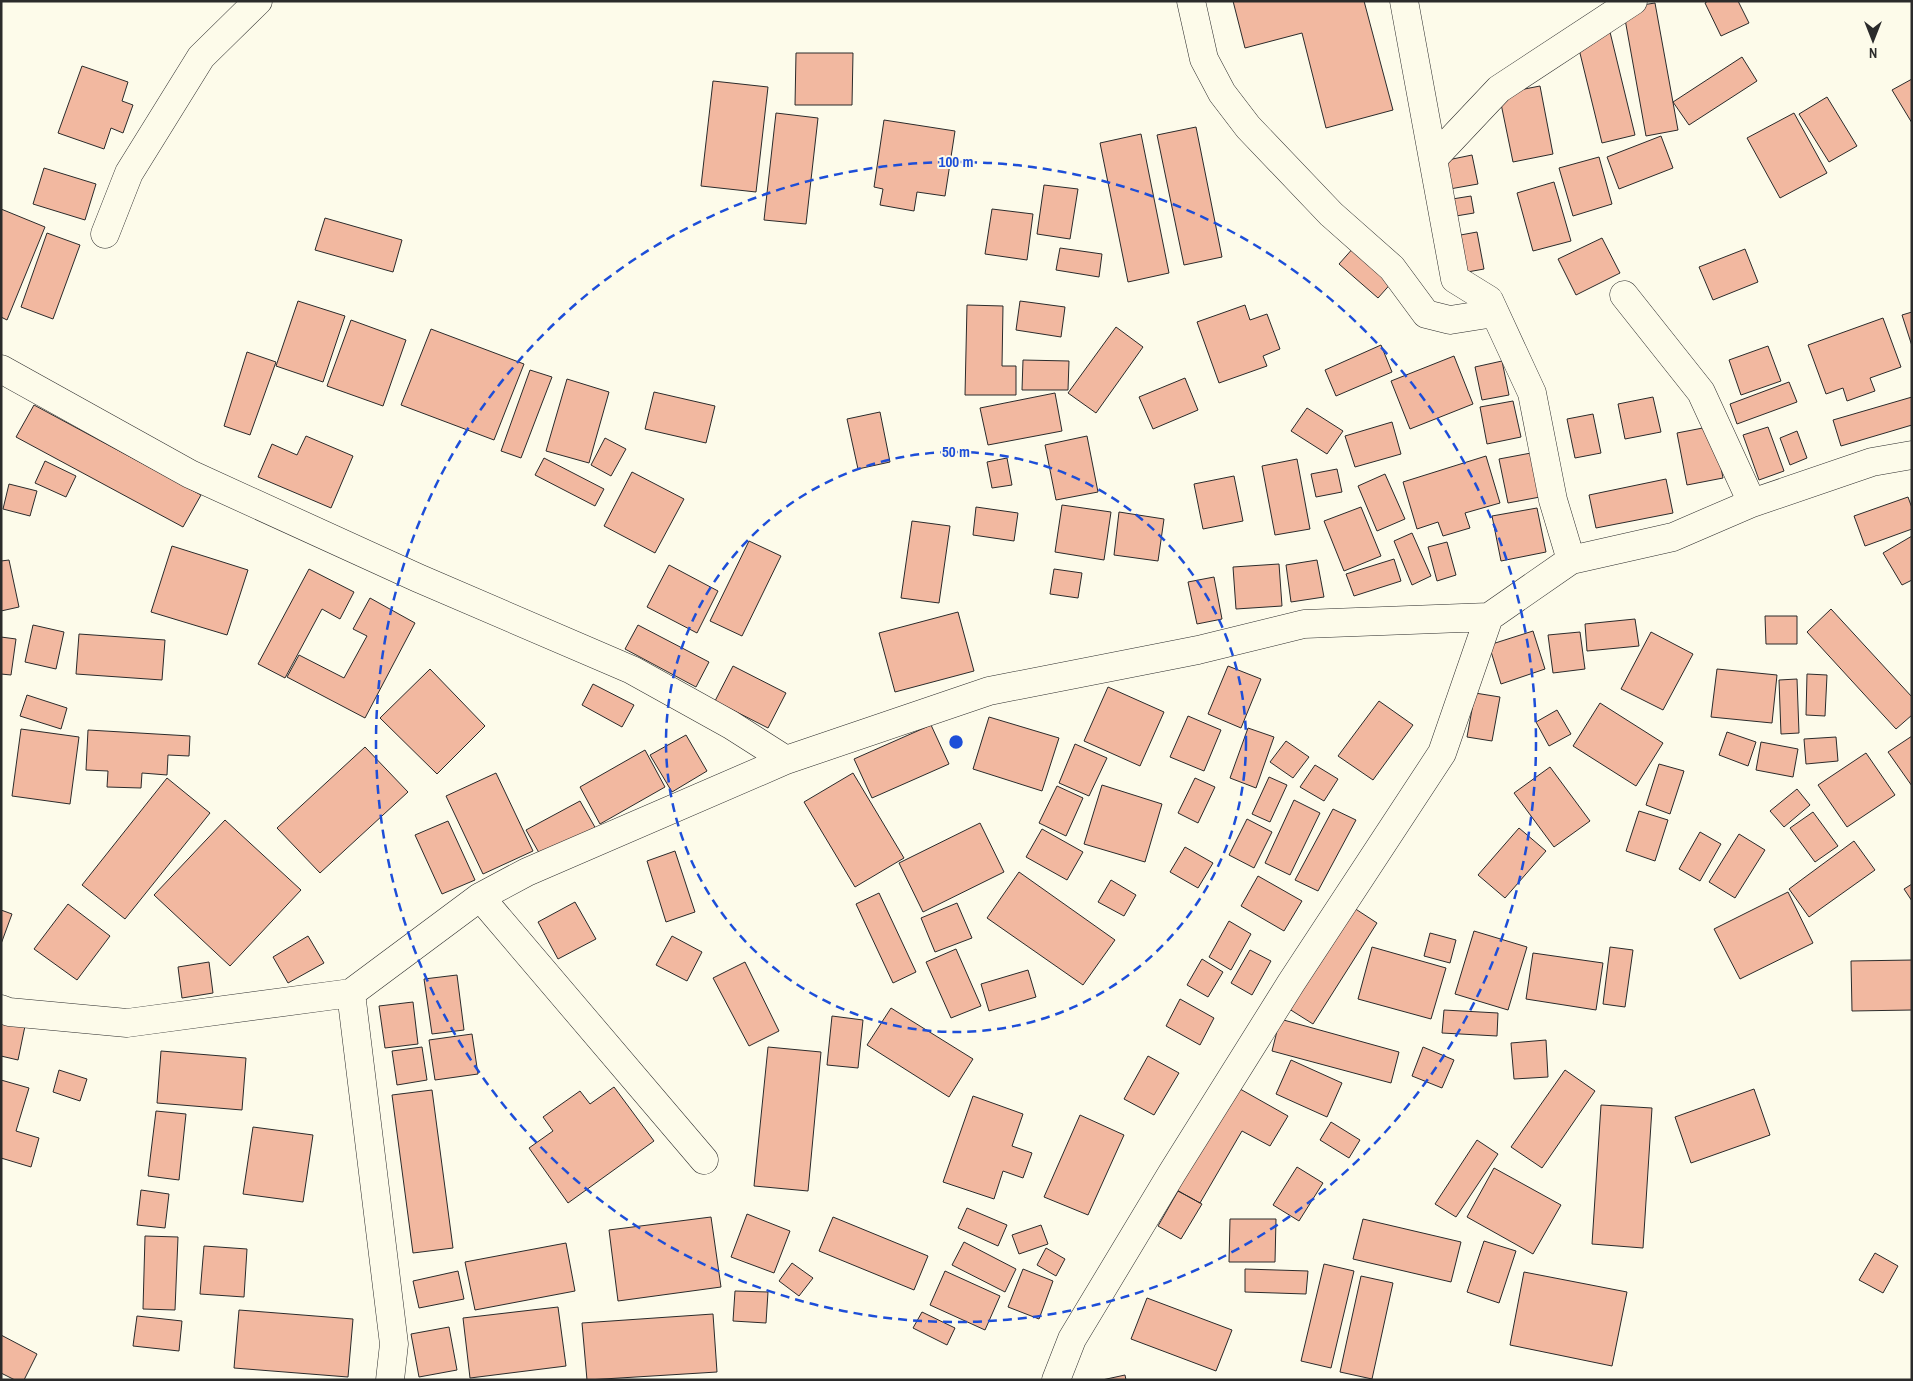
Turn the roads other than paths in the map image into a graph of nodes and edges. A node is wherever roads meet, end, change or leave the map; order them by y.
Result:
1 (258, 1) edge
2 (1191, 1) edge
3 (1404, 1) edge
4 (1633, 1) edge
5 (1433, 159) junction
6 (105, 234) dead end
7 (1624, 295) dead end
8 (1494, 313) junction
9 (1, 369) edge
10 (1912, 455) edge
11 (1752, 503) junction
12 (1571, 560) junction
13 (1488, 617) junction
14 (786, 760) junction
15 (480, 897) junction
16 (351, 994) junction
17 (1, 1009) edge
18 (704, 1160) dead end
19 (390, 1380) edge
20 (1056, 1380) edge

1 - 6 street
2 - 8 street
3 - 5 street
4 - 5 street
5 - 8 street
7 - 11 street
8 - 12 street
9 - 14 street
10 - 11 street
11 - 12 street
12 - 13 street
13 - 14 street
13 - 20 street
14 - 15 street
15 - 16 street
15 - 18 street
16 - 17 street
16 - 19 street

